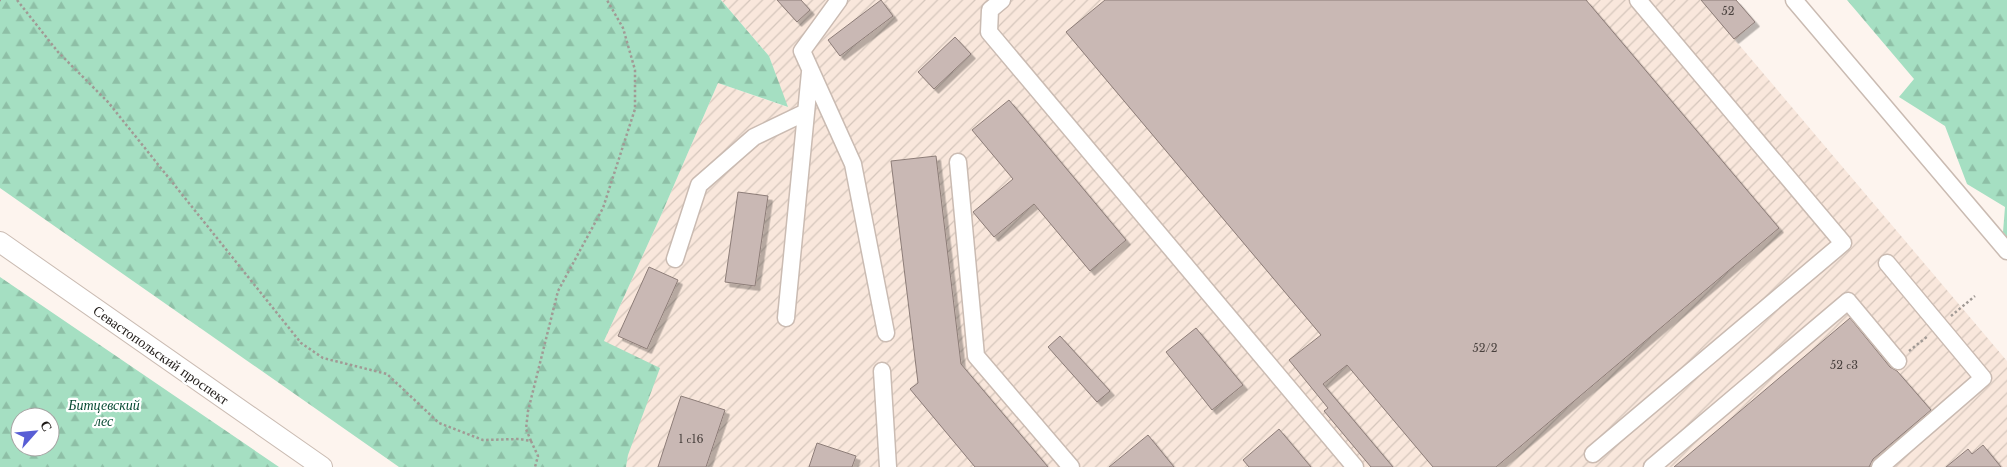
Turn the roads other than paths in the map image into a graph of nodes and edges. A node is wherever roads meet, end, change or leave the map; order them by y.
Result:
1 (839, 0) edge
2 (1002, 0) edge
3 (1638, 0) edge
4 (1794, 0) edge
5 (810, 69) junction
6 (806, 112) junction
7 (958, 162) dead end
8 (0, 242) edge
9 (2007, 251) edge
10 (0, 259) edge
11 (676, 260) dead end
12 (1886, 263) dead end
13 (786, 318) dead end
14 (886, 333) dead end
15 (1898, 361) dead end
16 (882, 371) dead end
17 (1593, 454) dead end
18 (300, 467) edge
19 (322, 467) edge
20 (888, 467) edge
21 (1071, 467) edge
22 (1355, 467) edge
23 (1652, 467) edge
24 (1880, 467) edge

1 - 5 lane
2 - 22 lane
3 - 17 lane
4 - 9 lane
5 - 6 lane
5 - 14 lane
6 - 11 lane
6 - 13 lane
7 - 21 lane
8 - 19 main road, Севастопольский проспект
10 - 18 main road, Севастопольский проспект
12 - 24 lane
15 - 23 lane
16 - 20 lane

